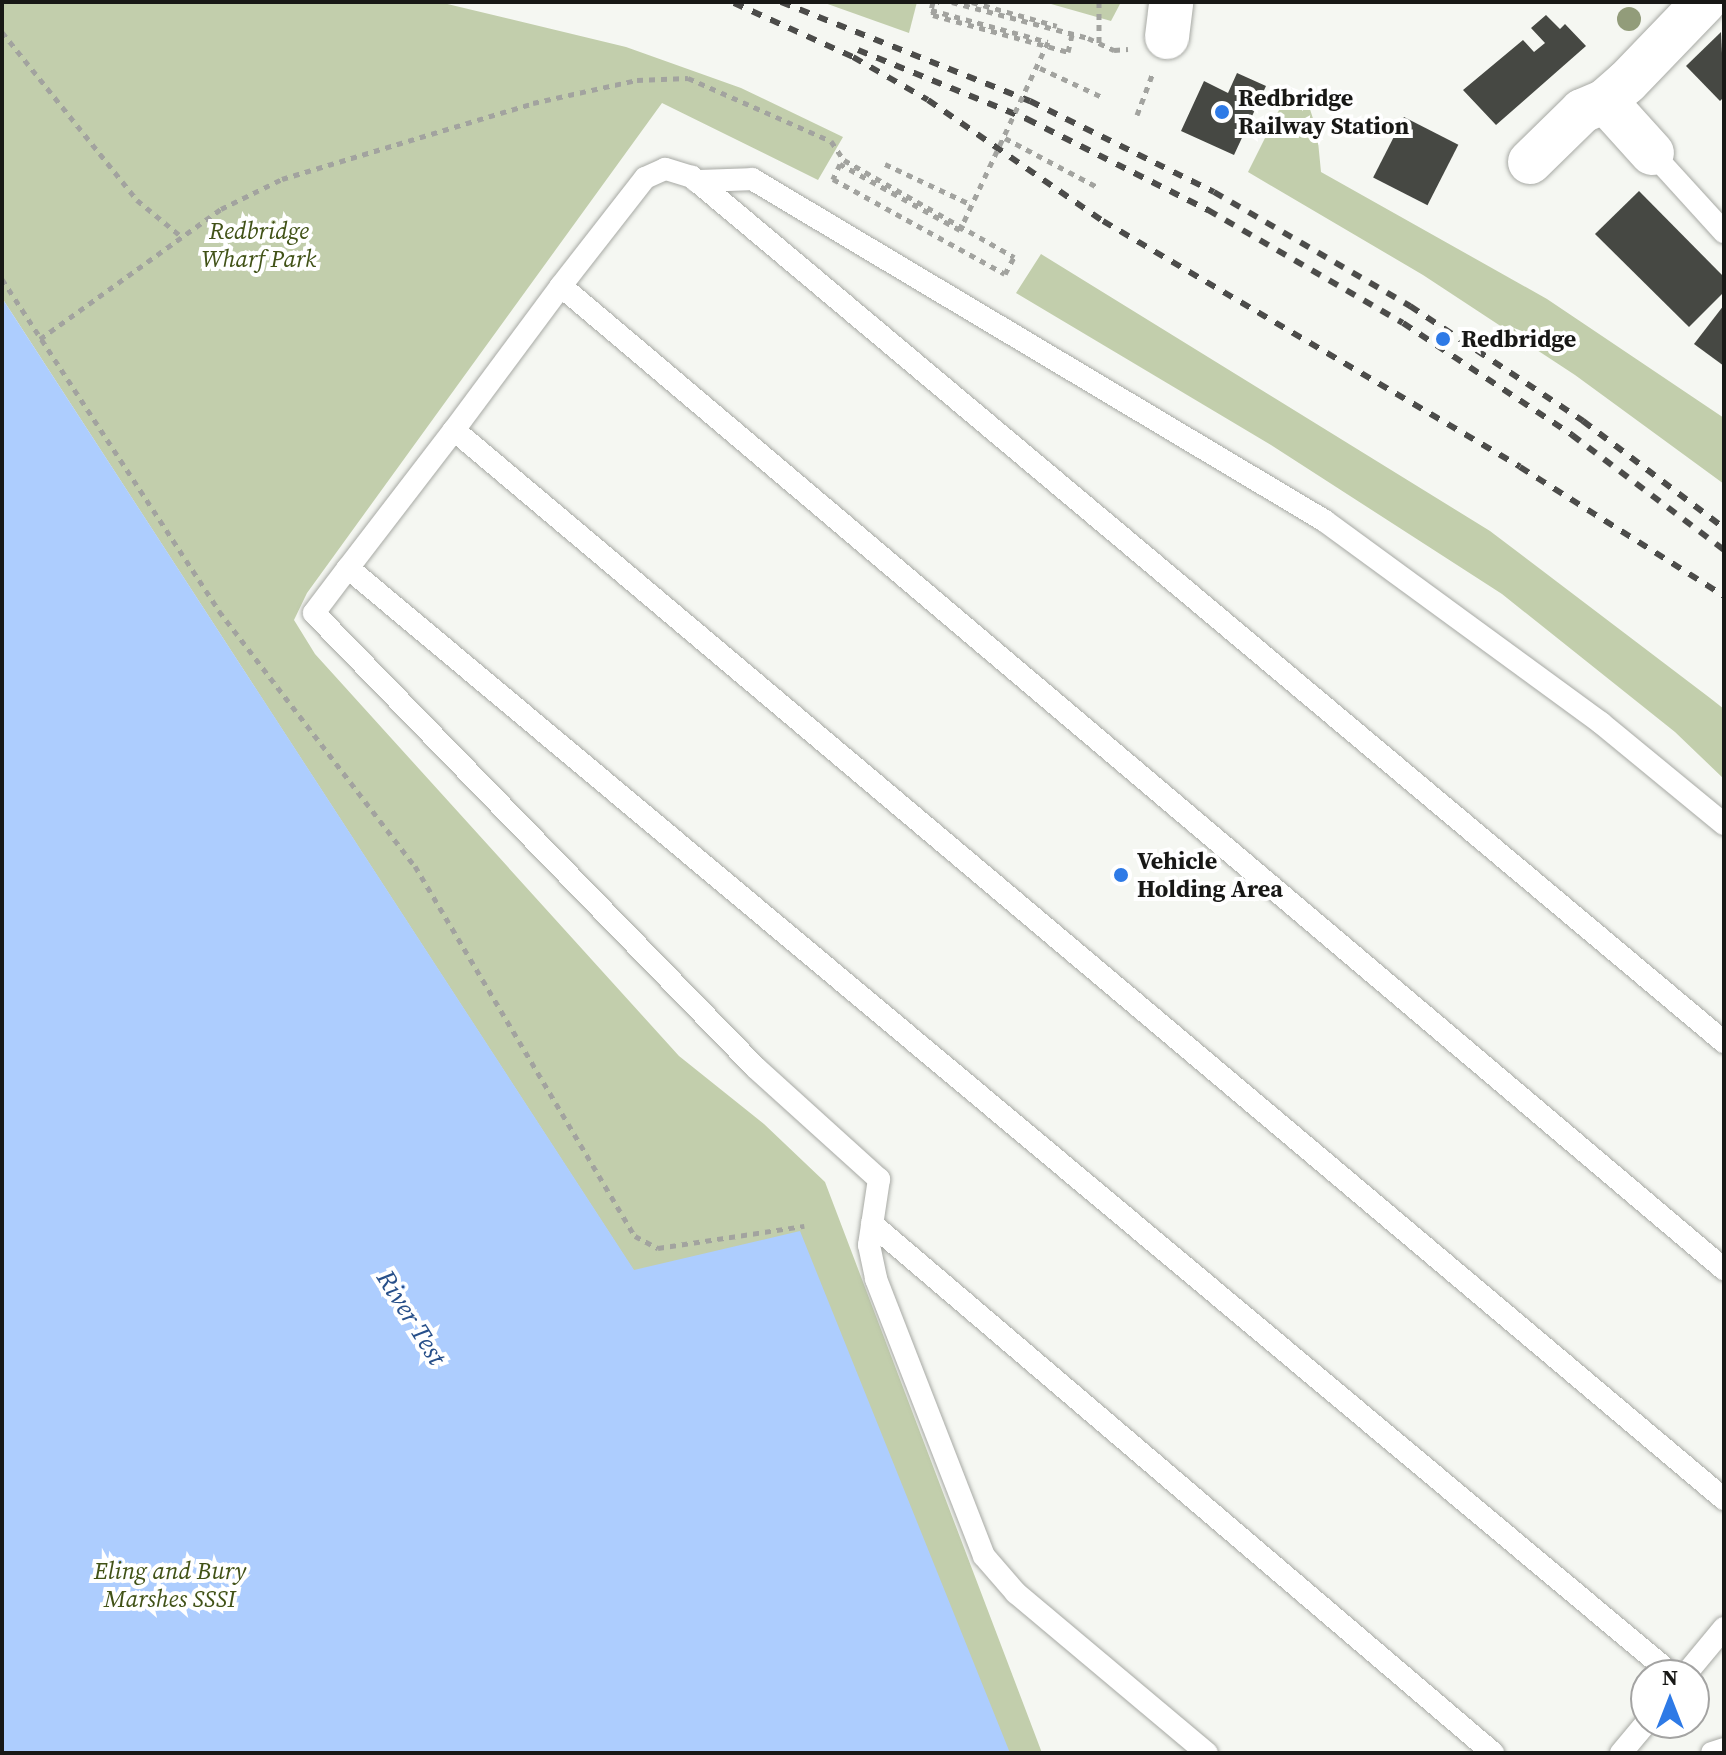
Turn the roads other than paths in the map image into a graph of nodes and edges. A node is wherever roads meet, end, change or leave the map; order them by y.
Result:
1 (1704, 2) edge
2 (1605, 101) junction
3 (1652, 153) joint
4 (1530, 162) dead end
5 (696, 181) junction
6 (1724, 232) edge
7 (561, 286) junction
8 (454, 430) junction
9 (348, 568) junction
10 (1724, 824) edge
11 (1724, 1042) edge
12 (872, 1224) junction
13 (1724, 1269) edge
14 (1724, 1499) edge
15 (1724, 1628) edge
16 (1654, 1659) edge
17 (1698, 1659) edge
18 (1724, 1749) edge
19 (1207, 1753) edge
20 (1493, 1753) edge
21 (1712, 1753) edge

1 - 2 street
2 - 3 street
2 - 4 street
3 - 6 lane
5 - 7 lane
5 - 10 lane
5 - 11 lane
7 - 8 lane
7 - 13 lane
8 - 9 lane
8 - 14 lane
9 - 12 lane
9 - 16 lane
12 - 19 lane
12 - 20 lane
15 - 17 lane
18 - 21 lane

